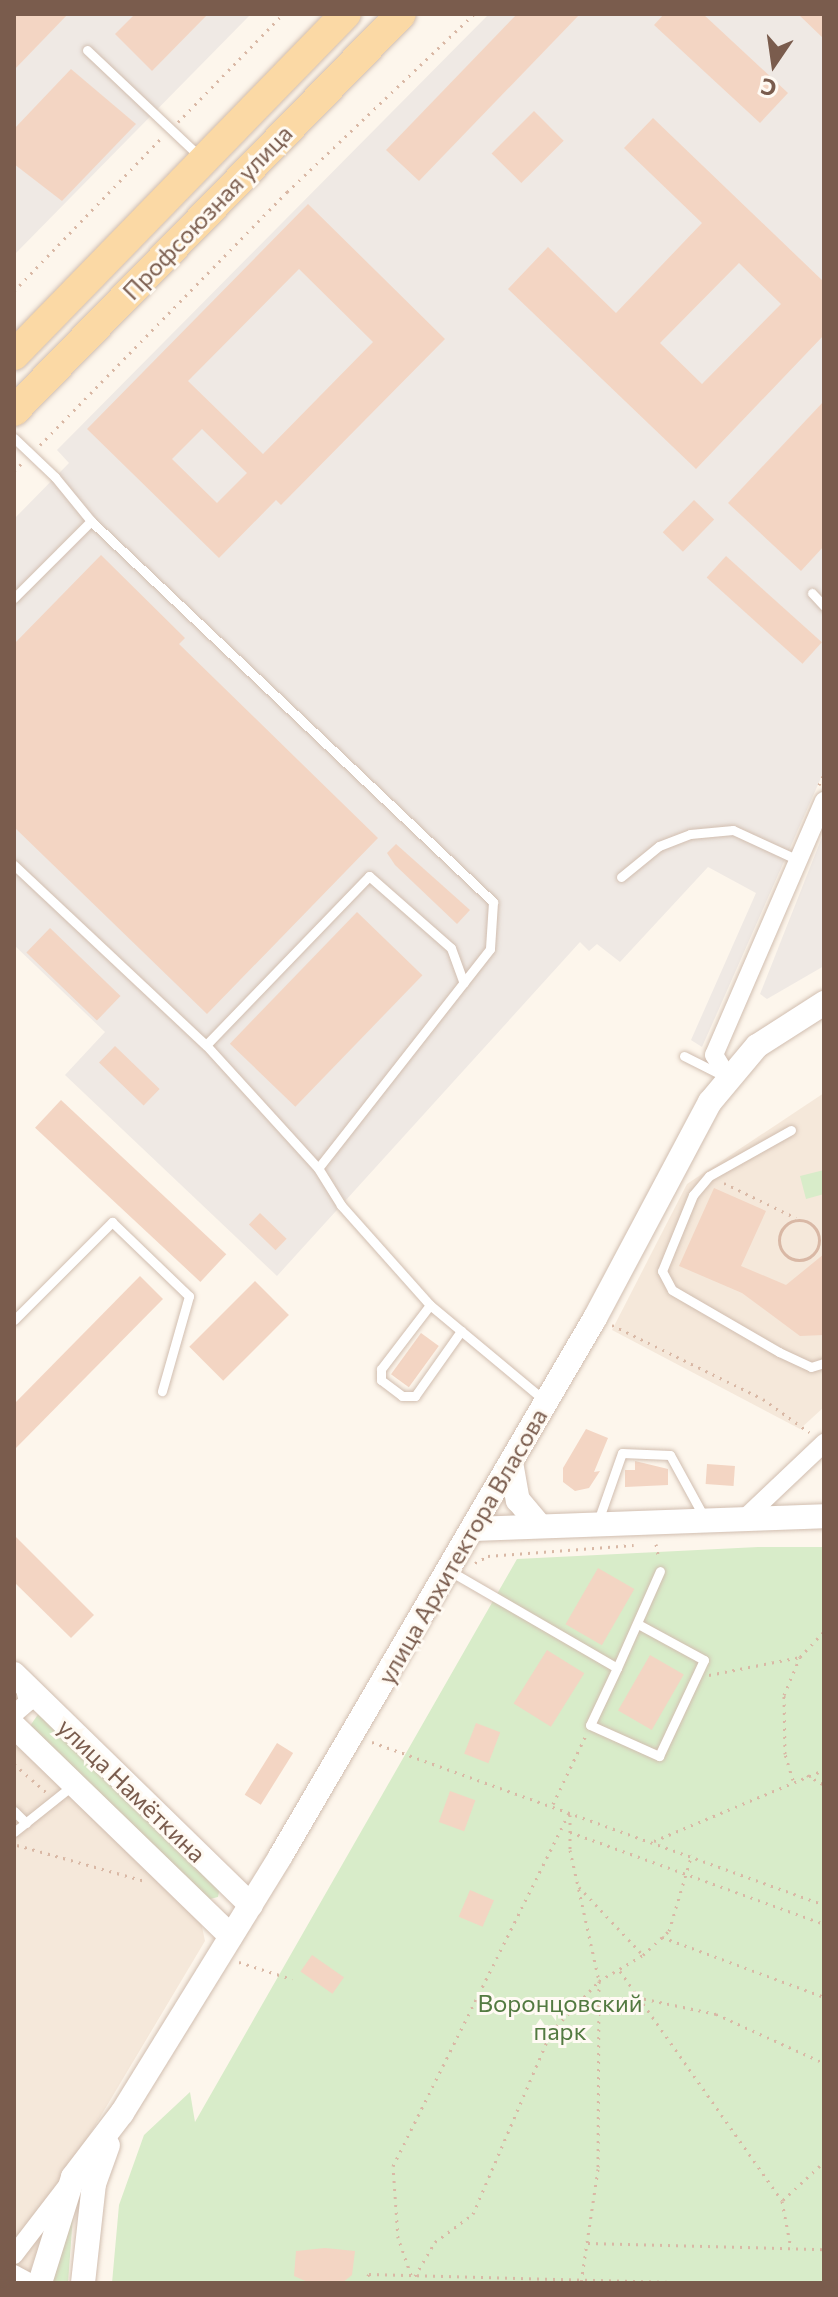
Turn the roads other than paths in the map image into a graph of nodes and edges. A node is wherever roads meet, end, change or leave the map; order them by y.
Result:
1 (346, 14) edge
2 (401, 14) edge
3 (87, 50) dead end
4 (204, 162) junction
5 (14, 355) edge
6 (14, 411) edge
7 (14, 438) edge
8 (91, 521) junction
9 (812, 593) dead end
10 (14, 598) edge
11 (824, 606) edge
12 (824, 801) edge
13 (798, 860) junction
14 (14, 865) edge
15 (621, 877) dead end
16 (464, 983) junction
17 (824, 1003) edge
18 (206, 1045) junction
19 (684, 1056) dead end
20 (728, 1078) junction
21 (791, 1130) dead end
22 (318, 1168) junction
23 (430, 1305) junction
24 (14, 1320) edge
25 (461, 1331) junction
26 (824, 1363) edge
27 (162, 1391) dead end
28 (546, 1402) junction
29 (823, 1444) edge
30 (511, 1462) junction
31 (824, 1516) edge
32 (746, 1517) junction
33 (705, 1519) junction
34 (597, 1523) junction
35 (540, 1526) junction
36 (473, 1529) junction
37 (660, 1571) dead end
38 (454, 1574) junction
39 (638, 1624) junction
40 (617, 1668) junction
41 (19, 1679) edge
42 (14, 1714) edge
43 (14, 1726) edge
44 (73, 1785) junction
45 (14, 1811) edge
46 (26, 1823) junction
47 (14, 1832) edge
48 (251, 1905) junction
49 (231, 1936) junction
50 (122, 2113) junction
51 (73, 2177) junction
52 (14, 2255) edge
53 (14, 2274) edge
54 (30, 2283) edge
55 (40, 2283) edge
56 (83, 2283) edge

1 - 4 main road, Профсоюзная улица
2 - 6 main road, Профсоюзная улица
3 - 4 lane
4 - 5 main road, Профсоюзная улица
7 - 8 lane
8 - 10 lane
8 - 16 lane
9 - 11 lane
12 - 13 street
13 - 15 lane
13 - 20 street
14 - 18 lane
16 - 18 lane
16 - 22 lane
17 - 20 street, улица Архитектора Власова
18 - 22 lane
19 - 20 lane
20 - 28 street, улица Архитектора Власова
21 - 26 lane
22 - 23 lane
23 - 25 lane
23 - 25 lane
24 - 27 lane
25 - 28 lane
28 - 30 street, улица Архитектора Власова
29 - 32 street
30 - 35 street
30 - 36 street, улица Архитектора Власова
31 - 32 street
32 - 33 street
33 - 34 street
33 - 34 lane
34 - 35 street
35 - 36 street
36 - 38 street, улица Архитектора Власова
37 - 39 lane
38 - 40 lane
38 - 48 street, улица Архитектора Власова
39 - 40 lane
39 - 40 lane
41 - 42 street
41 - 48 street, улица Намёткина
43 - 44 street, улица Намёткина
44 - 46 lane
44 - 49 street, улица Намёткина
45 - 46 lane
46 - 47 lane
48 - 49 street, улица Архитектора Власова
49 - 50 street, улица Архитектора Власова
50 - 51 street
50 - 56 street
51 - 52 street
51 - 55 street
53 - 54 street

